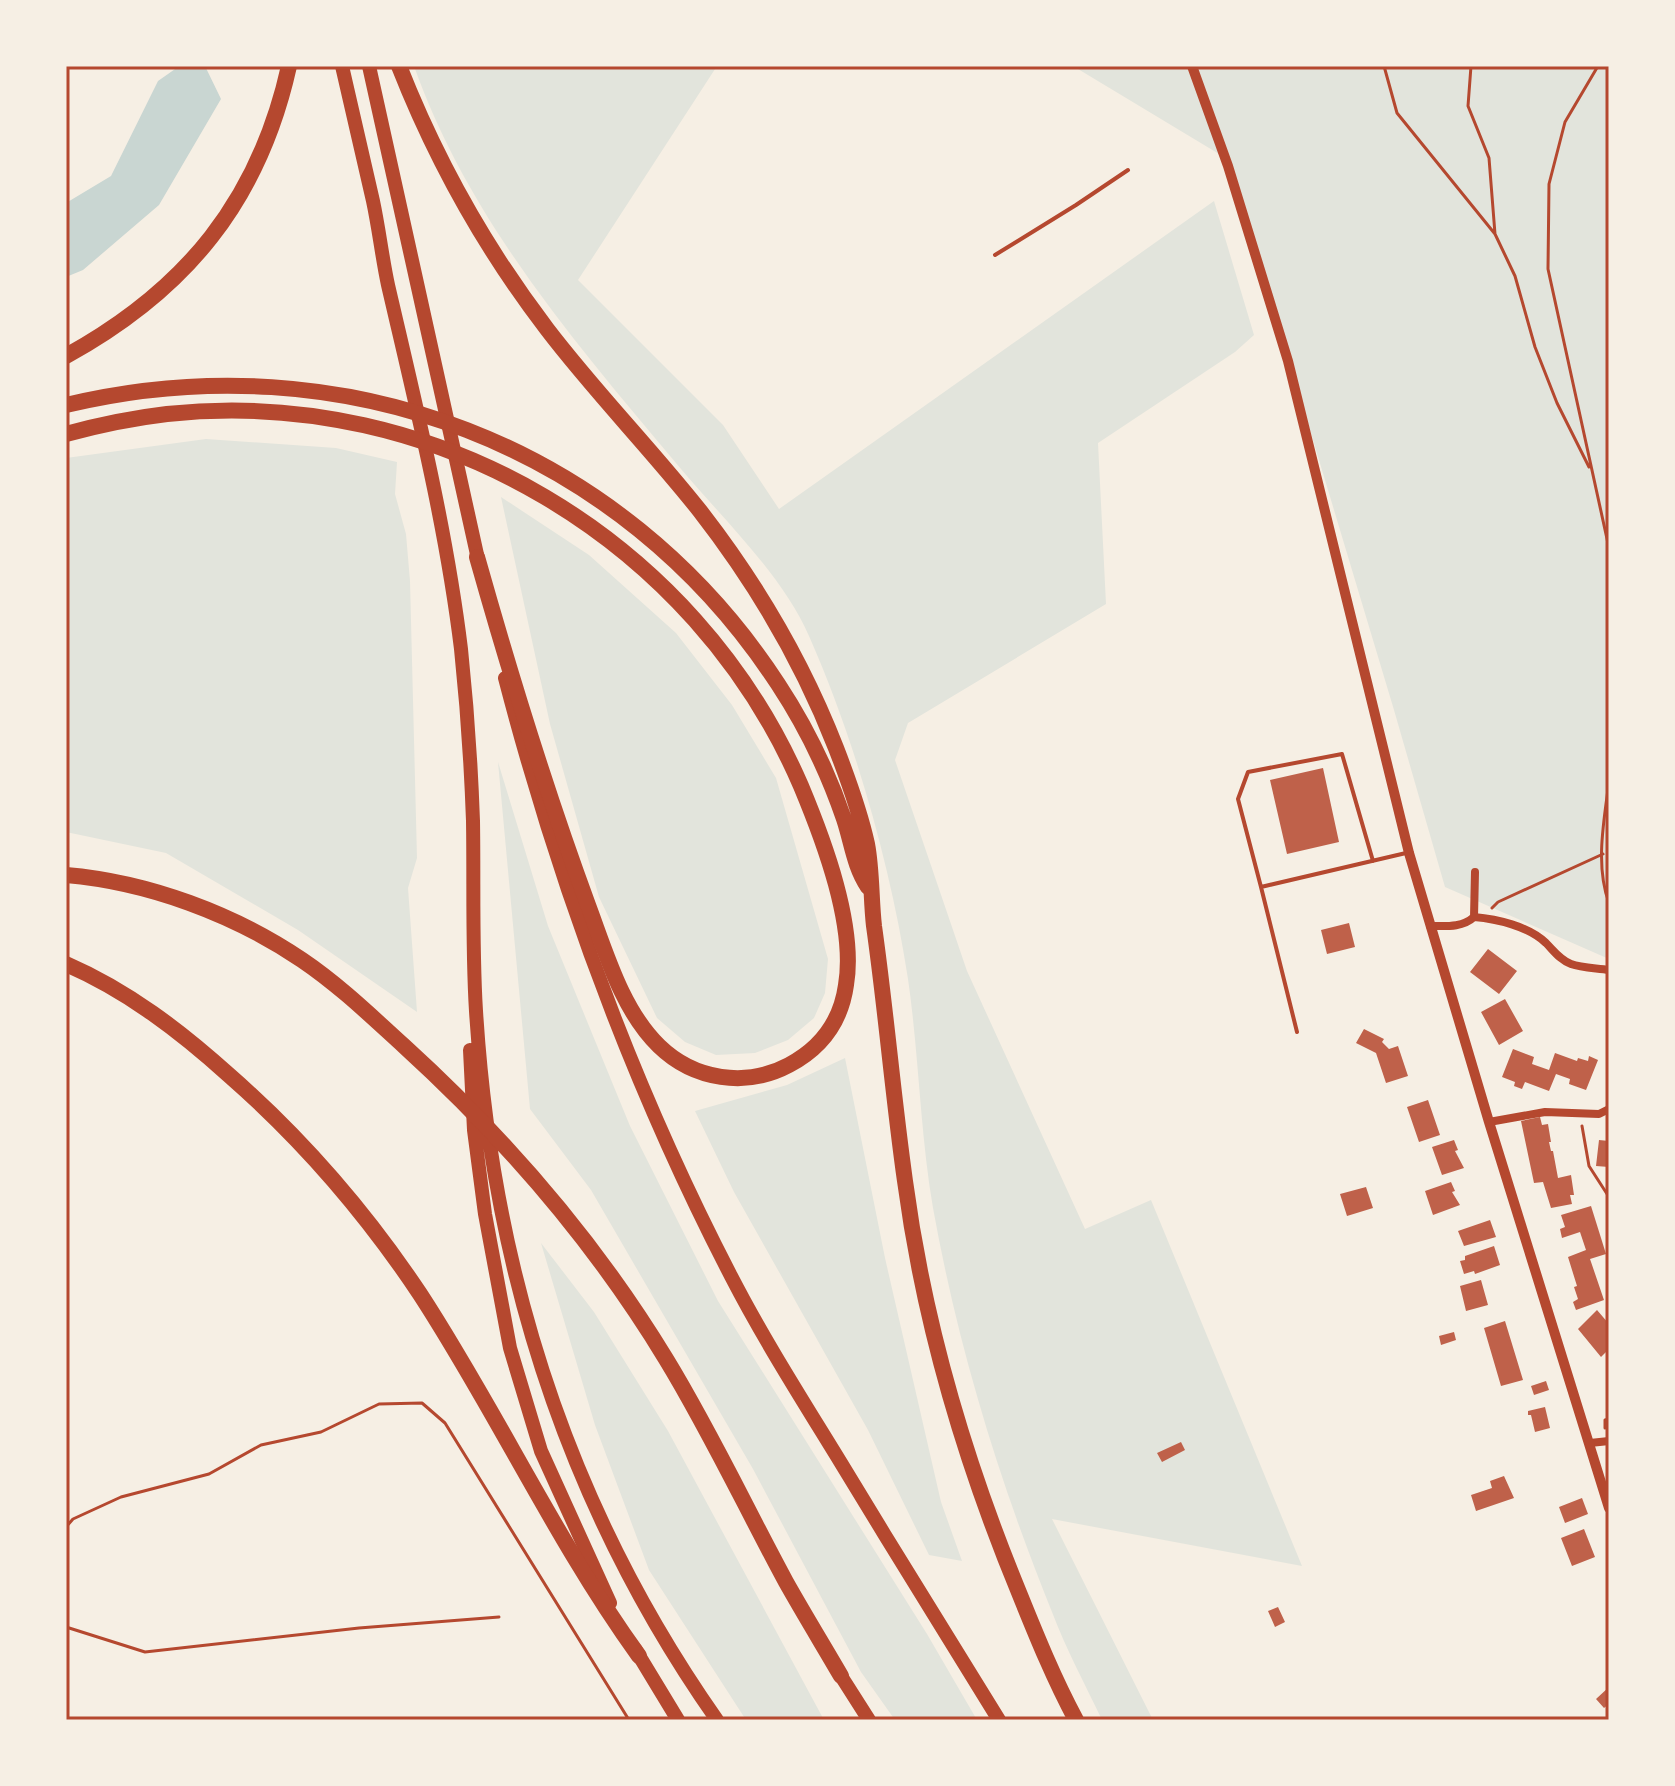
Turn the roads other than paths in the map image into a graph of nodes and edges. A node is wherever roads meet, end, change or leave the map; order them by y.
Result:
1 (289, 66) edge
2 (342, 66) edge
3 (369, 66) edge
4 (399, 66) edge
5 (1192, 66) edge
6 (1128, 170) dead end
7 (995, 255) dead end
8 (66, 356) edge
9 (66, 405) edge
10 (66, 434) edge
11 (477, 557) junction
12 (1409, 853) junction
13 (1373, 861) junction
14 (1475, 872) dead end
15 (66, 875) edge
16 (1261, 887) junction
17 (869, 888) junction
18 (1474, 917) junction
19 (474, 922) junction
20 (1430, 926) junction
21 (66, 964) edge
22 (1609, 970) edge
23 (1297, 1032) dead end
24 (1609, 1109) edge
25 (1489, 1122) junction
26 (1609, 1441) edge
27 (1590, 1443) junction
28 (1609, 1508) edge
29 (639, 1656) junction
30 (841, 1676) joint
31 (678, 1720) edge
32 (717, 1720) edge
33 (869, 1720) edge
34 (999, 1720) edge
35 (1076, 1720) edge

1 - 8 highway
2 - 19 highway
3 - 11 highway
4 - 17 highway
5 - 12 street
6 - 7 lane
9 - 17 highway
10 - 11 highway
11 - 34 highway
12 - 13 lane
12 - 20 street
13 - 16 lane
13 - 16 lane
14 - 18 street
15 - 30 highway
16 - 23 lane
17 - 35 highway
18 - 20 street
18 - 22 street
19 - 29 highway
19 - 32 highway
20 - 25 street
21 - 29 highway
24 - 25 street
25 - 27 street
26 - 27 street
27 - 28 street
29 - 31 highway
30 - 33 highway

